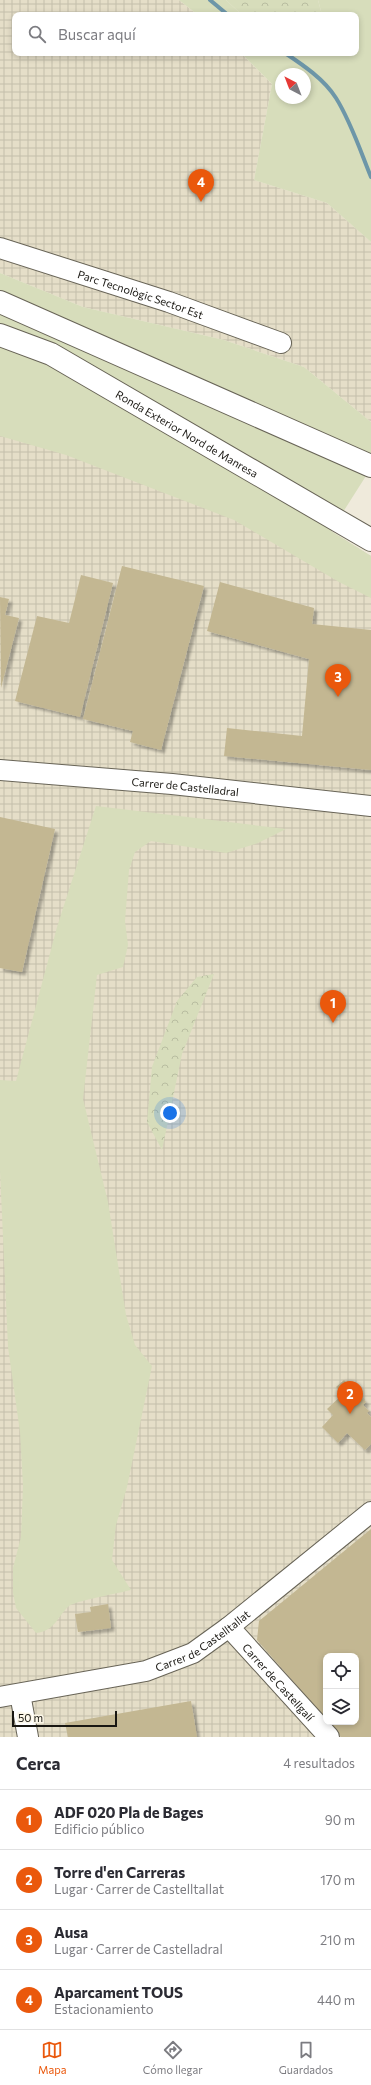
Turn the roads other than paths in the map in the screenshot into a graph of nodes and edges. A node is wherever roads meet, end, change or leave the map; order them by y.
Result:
1 (0, 248) edge
2 (0, 302) edge
3 (0, 335) edge
4 (281, 343) dead end
5 (277, 425) junction
6 (371, 454) edge
7 (371, 466) edge
8 (371, 540) edge
9 (0, 770) edge
10 (371, 806) edge
11 (371, 1512) edge
12 (229, 1626) junction
13 (20, 1694) junction
14 (0, 1697) edge
15 (28, 1737) edge
16 (329, 1737) edge

1 - 4 street, Parc Tecnològic Sector Est
2 - 5 highway
3 - 8 highway, Ronda Exterior Nord de Manresa
5 - 6 highway
5 - 7 highway
9 - 10 street, Carrer de Castelladral
11 - 12 street, Carrer de Castelltallat
12 - 13 street, Carrer de Castelltallat
12 - 16 street, Carrer de Castellgalí
13 - 14 street, Carrer de Castelltallat
13 - 15 street

